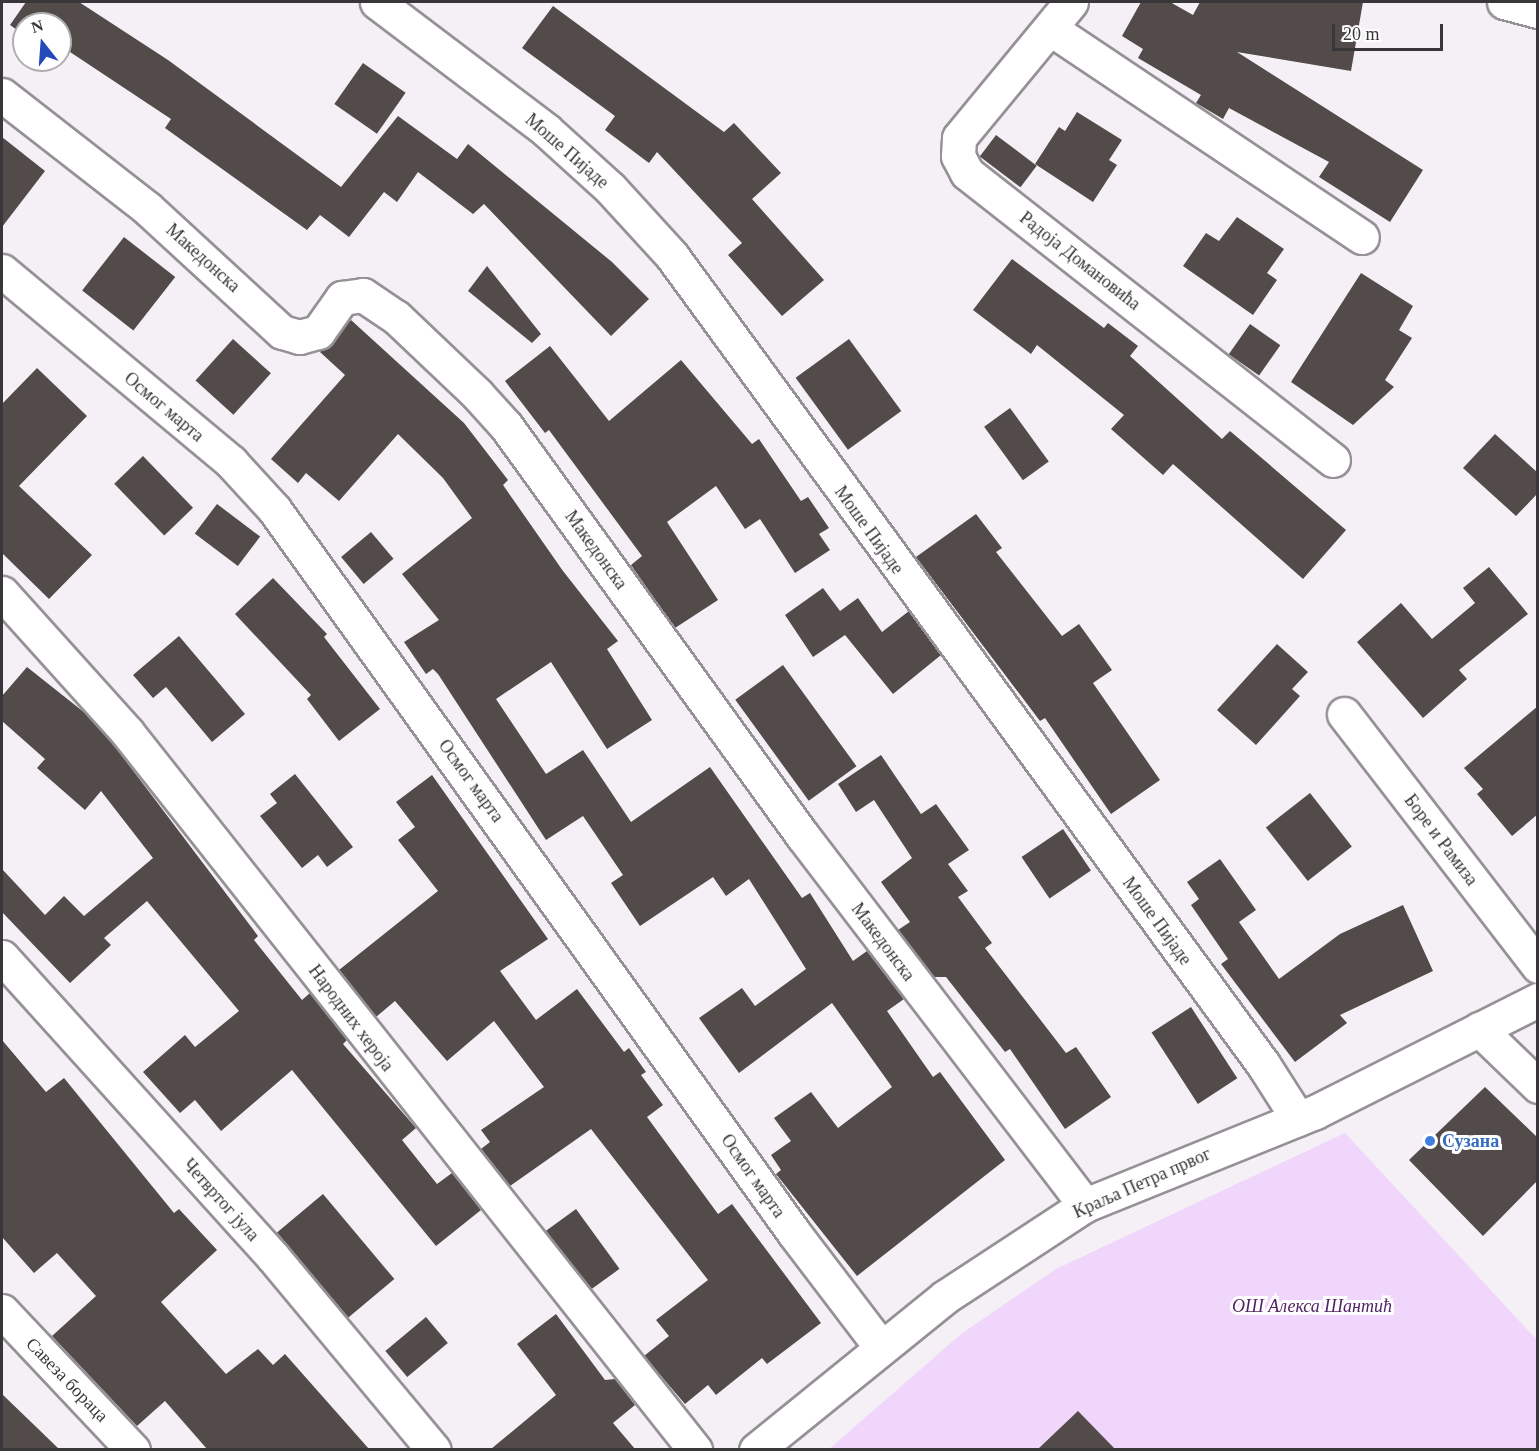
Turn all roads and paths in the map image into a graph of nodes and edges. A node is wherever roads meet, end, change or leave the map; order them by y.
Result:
1 (376, 2) edge
2 (1071, 2) edge
3 (1503, 2) edge
4 (1538, 11) edge
5 (1051, 29) junction
6 (2, 95) edge
7 (1362, 237) dead end
8 (2, 271) edge
9 (1334, 460) dead end
10 (2, 592) edge
11 (1344, 714) dead end
12 (2, 957) edge
13 (1538, 966) edge
14 (1538, 1000) edge
15 (1479, 1029) junction
16 (1538, 1086) edge
17 (1298, 1119) junction
18 (1085, 1205) junction
19 (2, 1311) edge
20 (880, 1346) junction
21 (133, 1449) edge
22 (434, 1449) edge
23 (695, 1449) edge
24 (756, 1449) edge

1 - 17 street, Моше Пијаде
2 - 5 street, Радоја Домановића
3 - 4 street
5 - 7 street
5 - 9 street, Радоја Домановића
6 - 18 street, Македонска
8 - 20 street, Осмог марта
10 - 23 street, Народних хероја
11 - 13 street, Боре и Рамиза
12 - 22 street, Четвртог јула
14 - 15 street, Краља Петра првог
15 - 16 street
15 - 17 street, Краља Петра првог
17 - 18 street, Краља Петра првог
18 - 20 street, Краља Петра првог
19 - 21 street, Савеза бораца
20 - 24 street, Краља Петра првог

